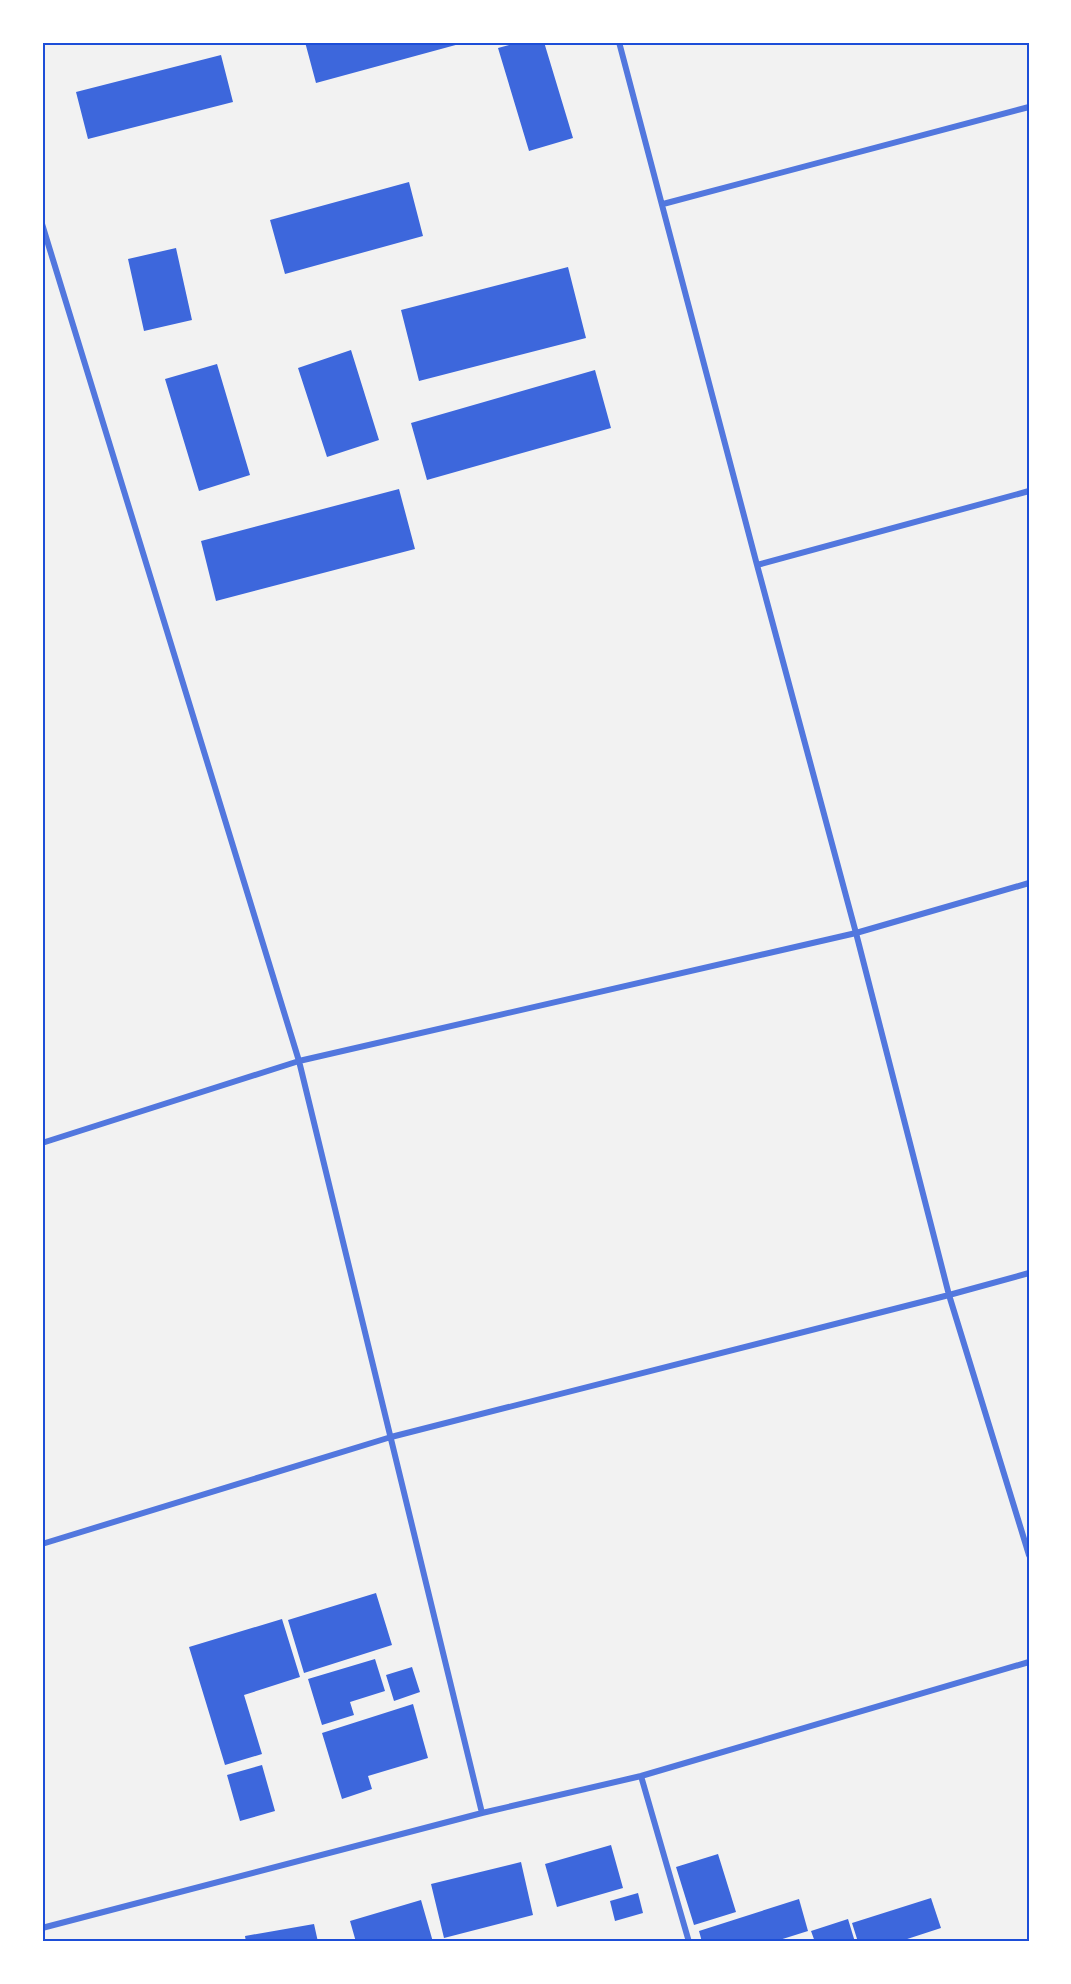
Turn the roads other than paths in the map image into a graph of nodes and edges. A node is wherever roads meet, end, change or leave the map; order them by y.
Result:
1 (619, 42) edge
2 (1029, 107) edge
3 (663, 204) junction
4 (42, 224) edge
5 (1029, 491) edge
6 (756, 565) junction
7 (1029, 883) edge
8 (856, 933) junction
9 (299, 1062) junction
10 (42, 1143) edge
11 (1029, 1273) edge
12 (949, 1295) junction
13 (391, 1437) junction
14 (42, 1544) edge
15 (1029, 1555) edge
16 (1029, 1662) edge
17 (641, 1776) junction
18 (482, 1814) junction
19 (42, 1928) edge
20 (689, 1942) edge

1 - 3 street
2 - 3 street
3 - 6 street
4 - 9 street
5 - 6 street
6 - 8 street
7 - 8 street
8 - 9 street
8 - 12 street
9 - 10 street
9 - 13 street
11 - 12 street
12 - 13 street
12 - 15 street
13 - 14 street
13 - 18 street
16 - 17 street
17 - 18 street
17 - 20 street
18 - 19 street

